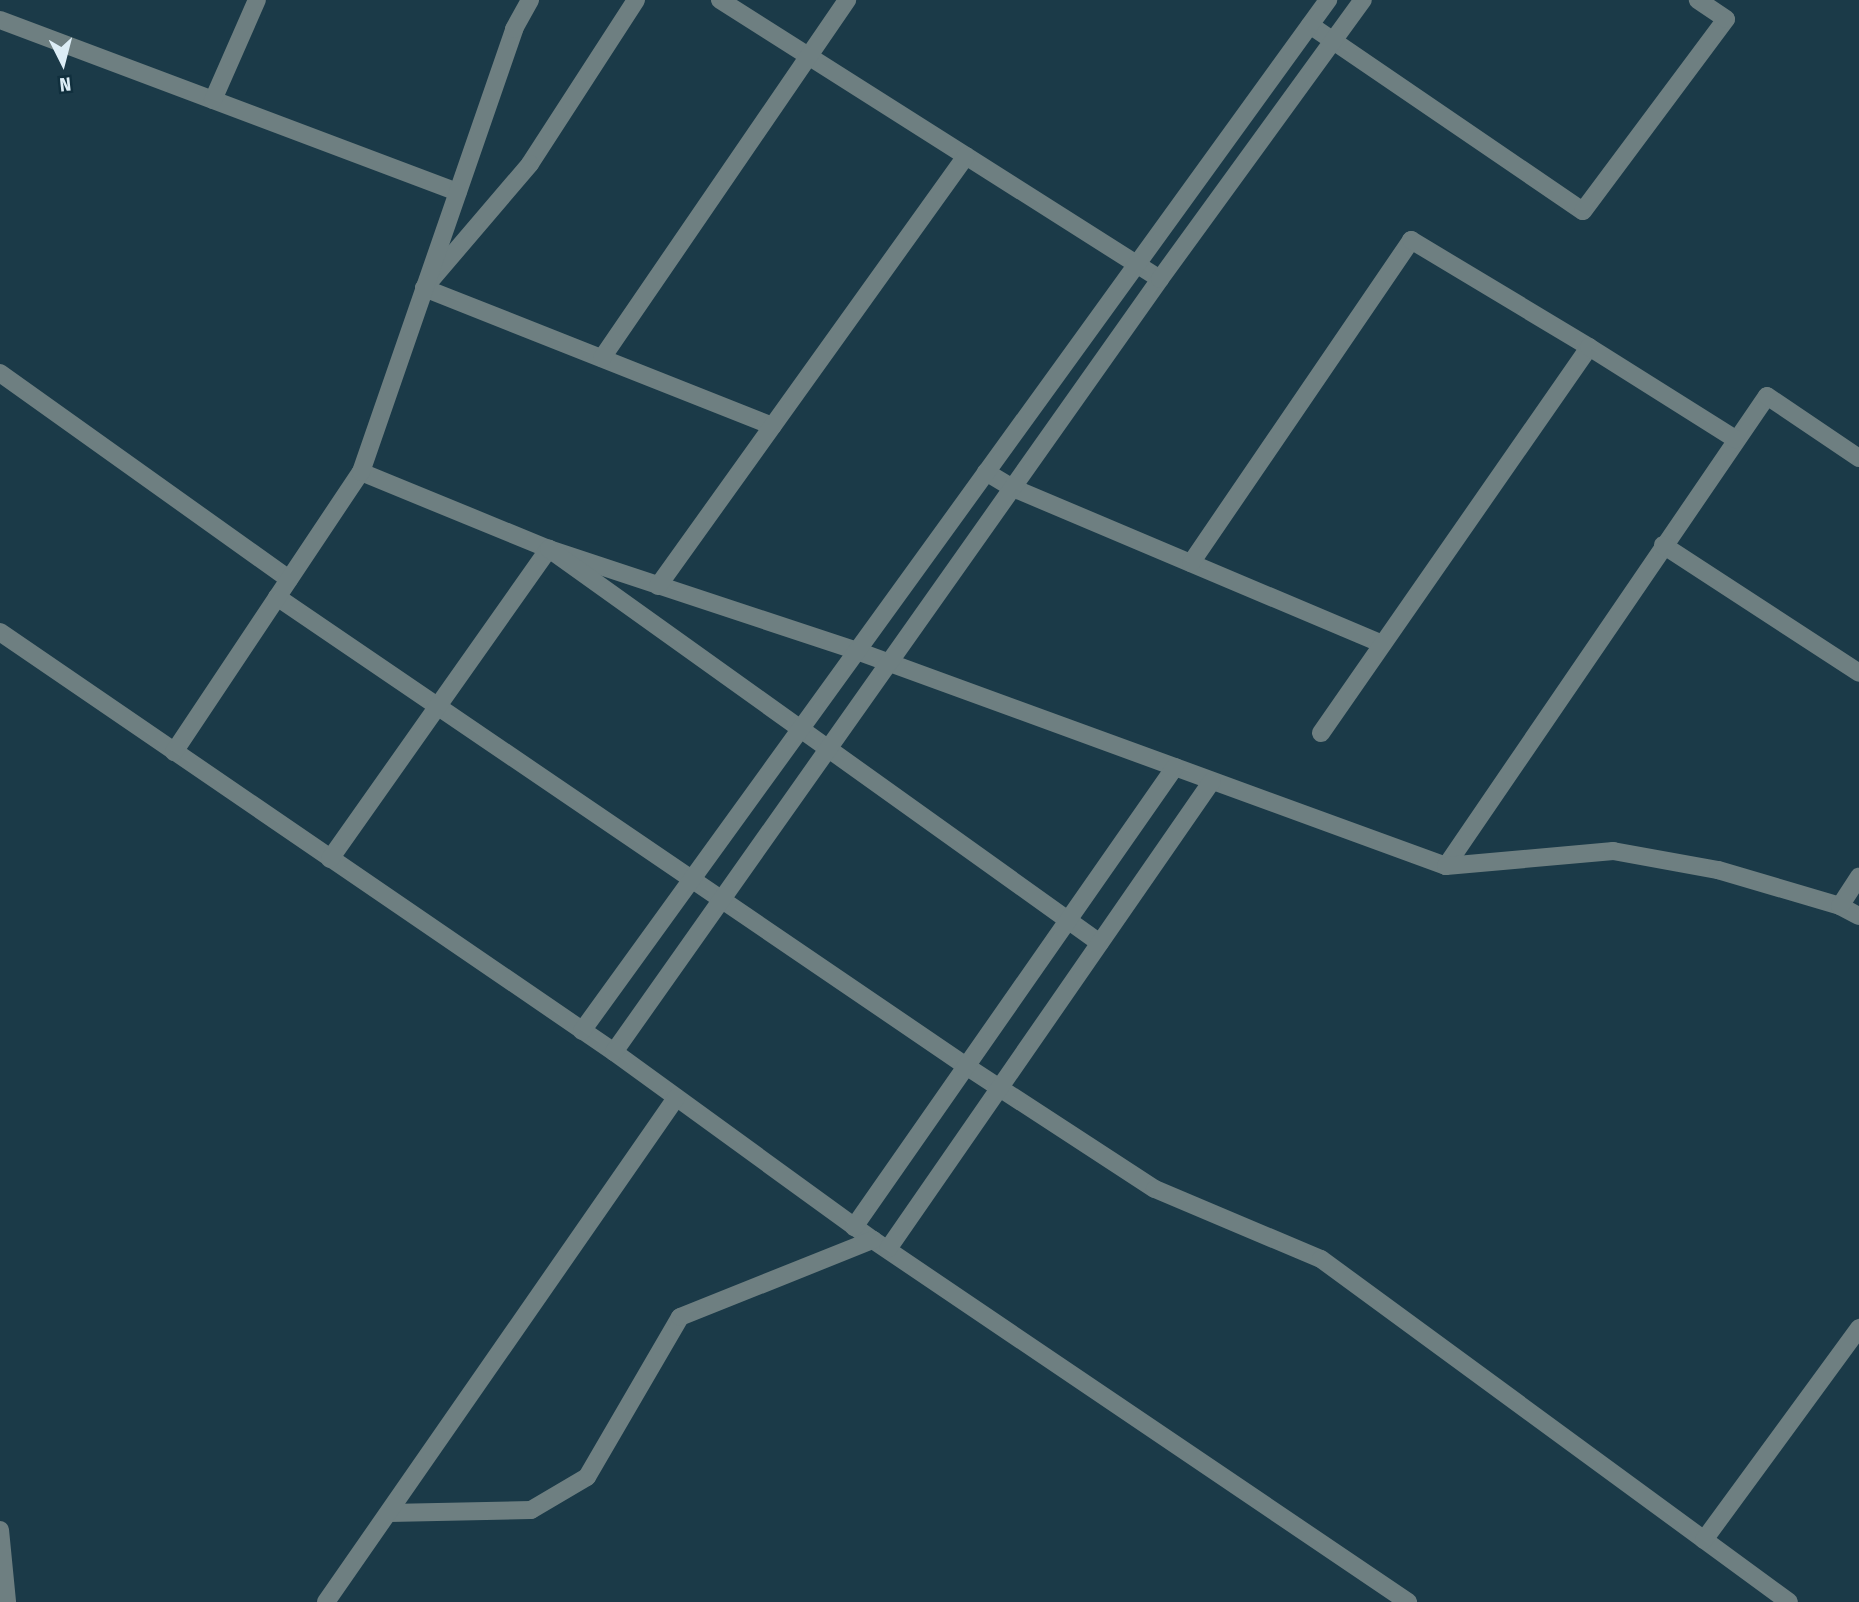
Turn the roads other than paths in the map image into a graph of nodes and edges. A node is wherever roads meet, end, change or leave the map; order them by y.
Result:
1 (257, 0) edge
2 (530, 0) edge
3 (636, 0) edge
4 (720, 0) edge
5 (847, 0) edge
6 (1328, 0) edge
7 (1363, 0) edge
8 (1698, 0) edge
9 (0, 20) edge
10 (1310, 25) junction
11 (1332, 42) junction
12 (809, 56) junction
13 (214, 100) junction
14 (966, 156) junction
15 (458, 192) junction
16 (1137, 265) junction
17 (1160, 279) junction
18 (425, 288) junction
19 (1589, 347) junction
20 (602, 358) junction
21 (0, 373) edge
22 (773, 426) junction
23 (1735, 439) junction
24 (1859, 458) edge
25 (361, 472) junction
26 (986, 472) junction
27 (1013, 488) junction
28 (1663, 545) junction
29 (549, 549) junction
30 (1191, 563) junction
31 (289, 579) junction
32 (659, 586) junction
33 (277, 597) junction
34 (0, 632) edge
35 (1382, 644) junction
36 (857, 651) junction
37 (889, 663) junction
38 (1859, 673) edge
39 (438, 707) junction
40 (801, 729) junction
41 (1321, 733) dead end
42 (828, 748) junction
43 (174, 752) junction
44 (1175, 767) junction
45 (1212, 780) junction
46 (330, 859) junction
47 (1446, 866) junction
48 (1859, 877) edge
49 (692, 879) junction
50 (722, 900) junction
51 (1840, 906) junction
52 (1859, 916) edge
53 (1068, 920) junction
54 (1100, 943) junction
55 (582, 1031) junction
56 (614, 1052) junction
57 (966, 1066) junction
58 (999, 1088) junction
59 (676, 1098) junction
60 (855, 1227) junction
61 (880, 1245) junction
62 (1859, 1328) edge
63 (389, 1513) junction
64 (0, 1530) edge
65 (1704, 1540) junction
66 (9, 1601) edge
67 (326, 1602) edge
68 (1408, 1602) edge
69 (1789, 1602) edge

1 - 13 street
2 - 15 street
3 - 18 street
4 - 12 street
5 - 12 street
6 - 10 street
7 - 11 street
8 - 11 street
9 - 13 street
10 - 11 street
10 - 16 street
11 - 17 street
12 - 14 street
12 - 20 street
13 - 15 street
14 - 16 street
14 - 22 street
15 - 18 street
16 - 17 street
16 - 26 street
17 - 27 street
18 - 20 street
18 - 25 street
19 - 23 street
19 - 30 street
19 - 35 street
20 - 22 street
21 - 31 street
22 - 32 street
23 - 24 street
23 - 28 street
25 - 29 street
25 - 31 street
26 - 27 street
26 - 36 street
27 - 30 street
27 - 37 street
28 - 38 street
28 - 47 street
29 - 32 street
29 - 39 street
29 - 40 street
30 - 35 street
31 - 33 street
32 - 36 street
33 - 39 street
33 - 43 street
34 - 43 street
35 - 41 street
36 - 37 street
36 - 40 street
37 - 42 street
37 - 44 street
39 - 46 street
39 - 49 street
40 - 42 street
40 - 49 street
42 - 50 street
42 - 53 street
43 - 46 street
44 - 45 street
44 - 53 street
45 - 47 street
45 - 54 street
46 - 55 street
47 - 51 street
48 - 51 street
49 - 50 street
49 - 55 street
50 - 56 street
50 - 57 street
51 - 52 street
53 - 54 street
53 - 57 street
54 - 58 street
55 - 56 street
56 - 59 street
57 - 58 street
57 - 60 street
58 - 61 street
58 - 65 street
59 - 60 street
59 - 63 street
60 - 61 street
61 - 63 street
61 - 68 street
62 - 65 street
63 - 67 street
64 - 66 street
65 - 69 street

